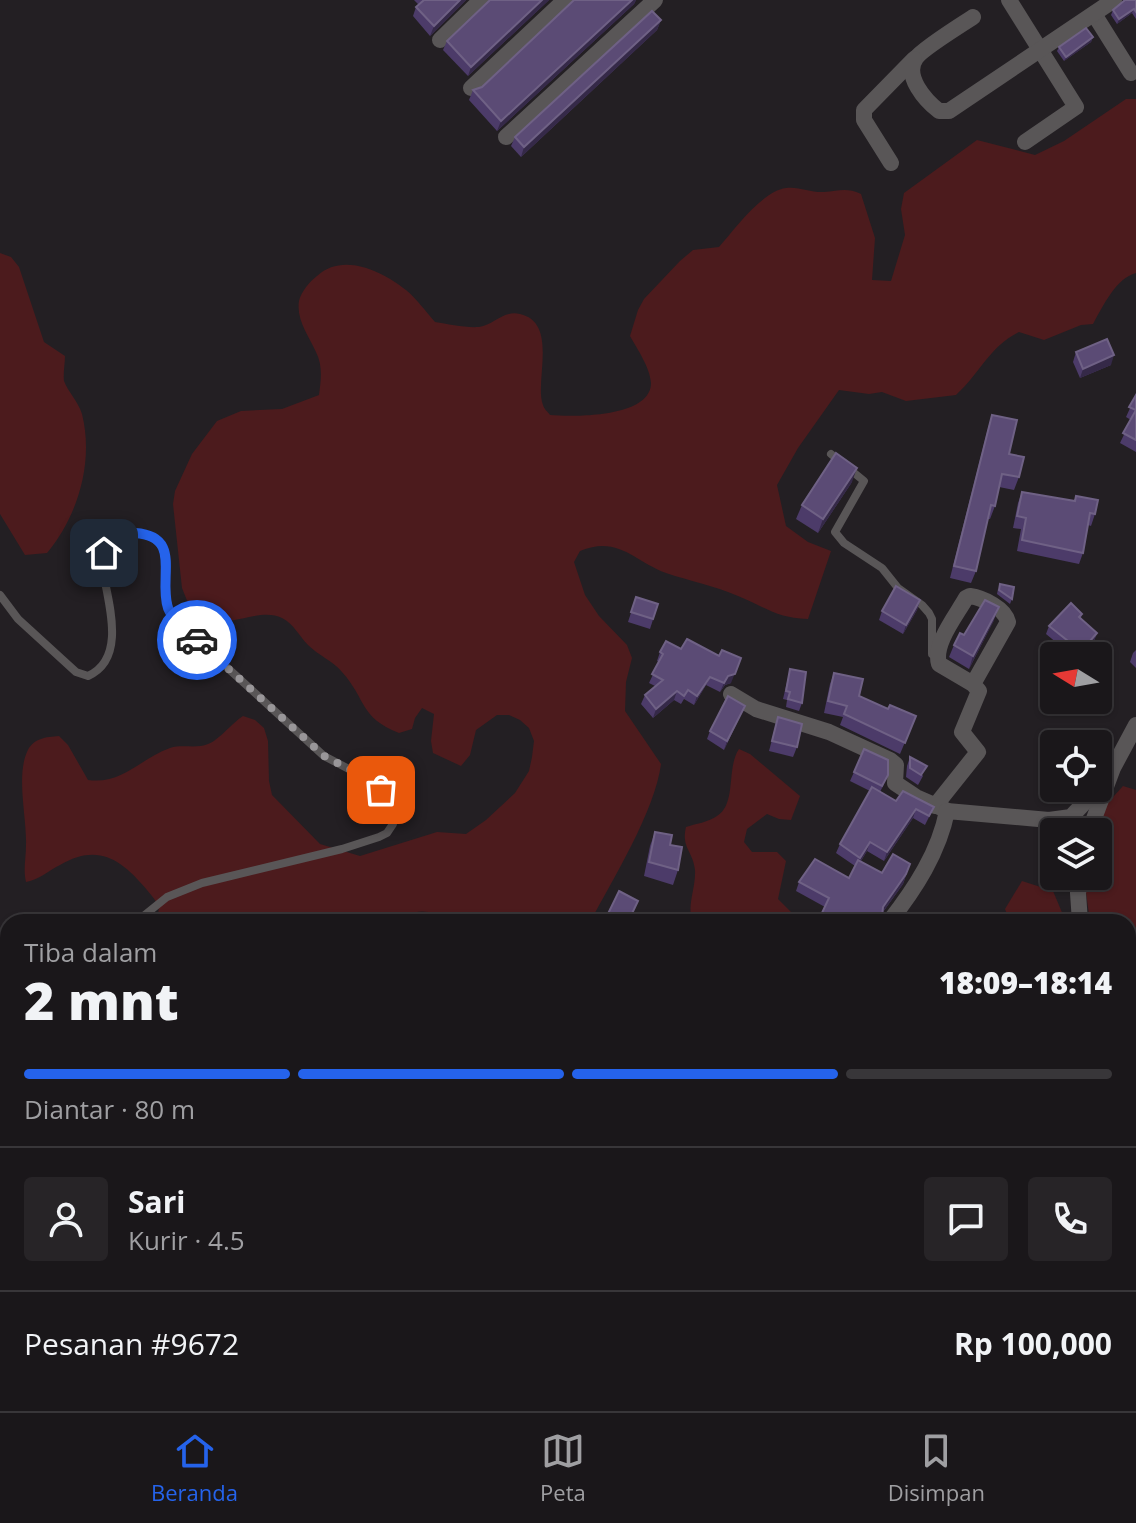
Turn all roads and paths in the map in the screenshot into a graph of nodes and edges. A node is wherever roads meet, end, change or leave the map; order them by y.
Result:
1 (481, 0) edge
2 (565, 0) edge
3 (654, 0) edge
4 (1009, 0) edge
5 (1114, 0) edge
6 (1094, 14) junction
7 (973, 17) dead end
8 (440, 40) dead end
9 (1043, 50) junction
10 (915, 58) junction
11 (1131, 73) dead end
12 (471, 88) edge
13 (506, 137) dead end
14 (1025, 142) dead end
15 (891, 163) dead end
16 (831, 454) edge
17 (0, 595) edge
18 (939, 664) junction
19 (973, 684) junction
20 (731, 694) edge
21 (1136, 725) edge
22 (1113, 768) joint
23 (1085, 802) edge
24 (941, 809) junction
25 (1093, 818) edge
26 (1079, 890) edge
27 (146, 914) edge
28 (896, 914) edge
29 (1079, 914) edge

1 - 8 street
2 - 12 street
3 - 13 street
4 - 9 street
5 - 6 street
6 - 9 street
6 - 11 street
7 - 10 street
9 - 10 street
9 - 14 street
10 - 15 street
16 - 18 lane
17 - 27 lane
18 - 19 street
18 - 19 street
19 - 24 street
20 - 24 street
21 - 22 street
22 - 25 street
23 - 24 street
24 - 28 street
26 - 29 street

